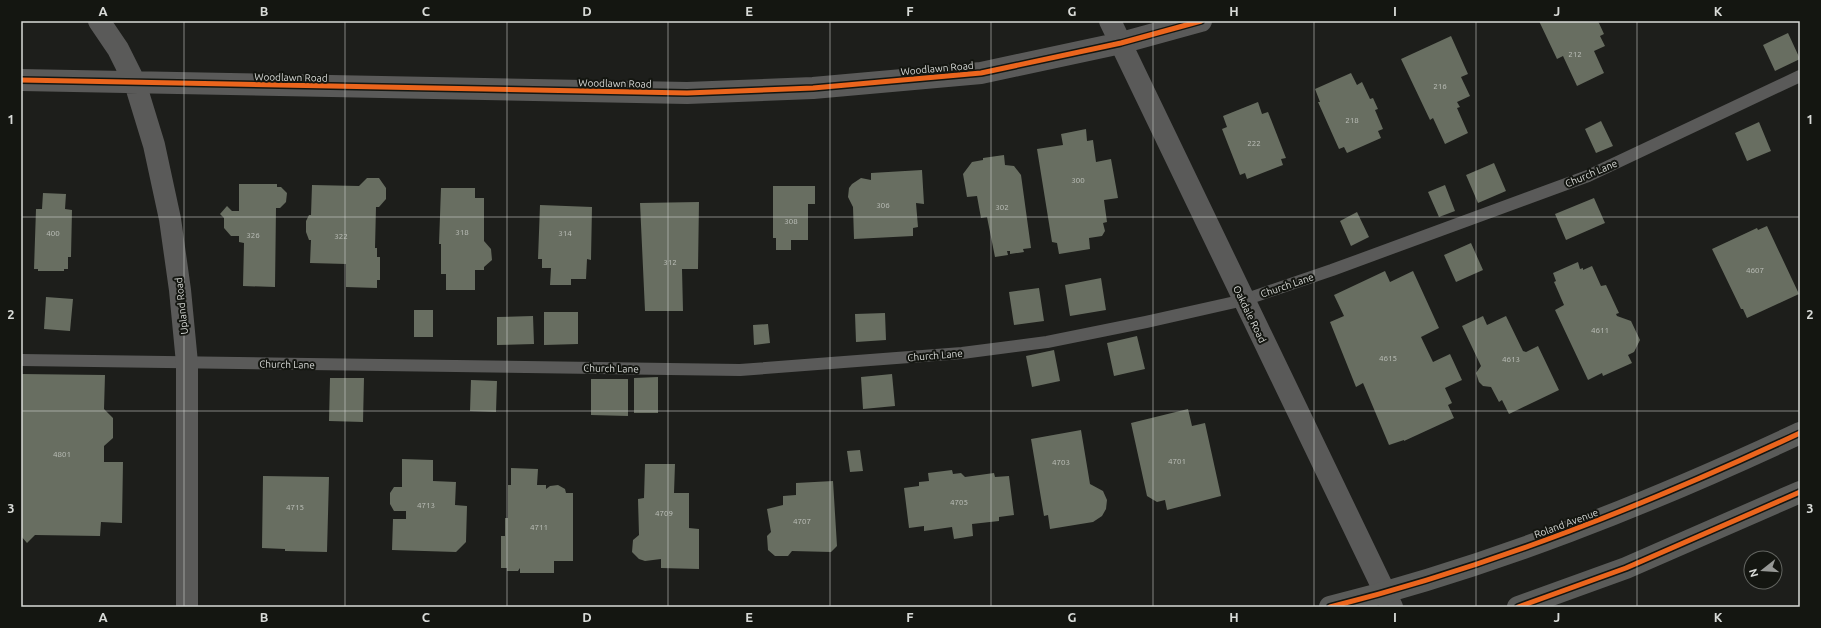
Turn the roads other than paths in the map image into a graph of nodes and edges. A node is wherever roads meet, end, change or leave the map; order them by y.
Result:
1 (99, 21) edge
2 (1110, 21) edge
3 (1201, 21) edge
4 (1121, 43) junction
5 (1800, 76) edge
6 (21, 80) edge
7 (135, 83) junction
8 (1244, 300) junction
9 (21, 360) edge
10 (187, 363) junction
11 (1800, 433) edge
12 (1800, 492) edge
13 (1388, 600) edge
14 (187, 607) edge
15 (1330, 607) edge
16 (1518, 607) edge

1 - 7 street, Upland Road
2 - 4 street, Oakdale Road
3 - 4 street, Woodlawn Road
4 - 7 street, Woodlawn Road
4 - 8 street, Oakdale Road
5 - 8 lane, Church Lane
6 - 7 street, Woodlawn Road
7 - 10 street, Upland Road
8 - 10 lane, Church Lane
8 - 13 street, Oakdale Road
9 - 10 lane, Church Lane
10 - 14 street, Upland Road
11 - 13 main road, Roland Avenue
12 - 16 main road
13 - 15 main road, Roland Avenue

